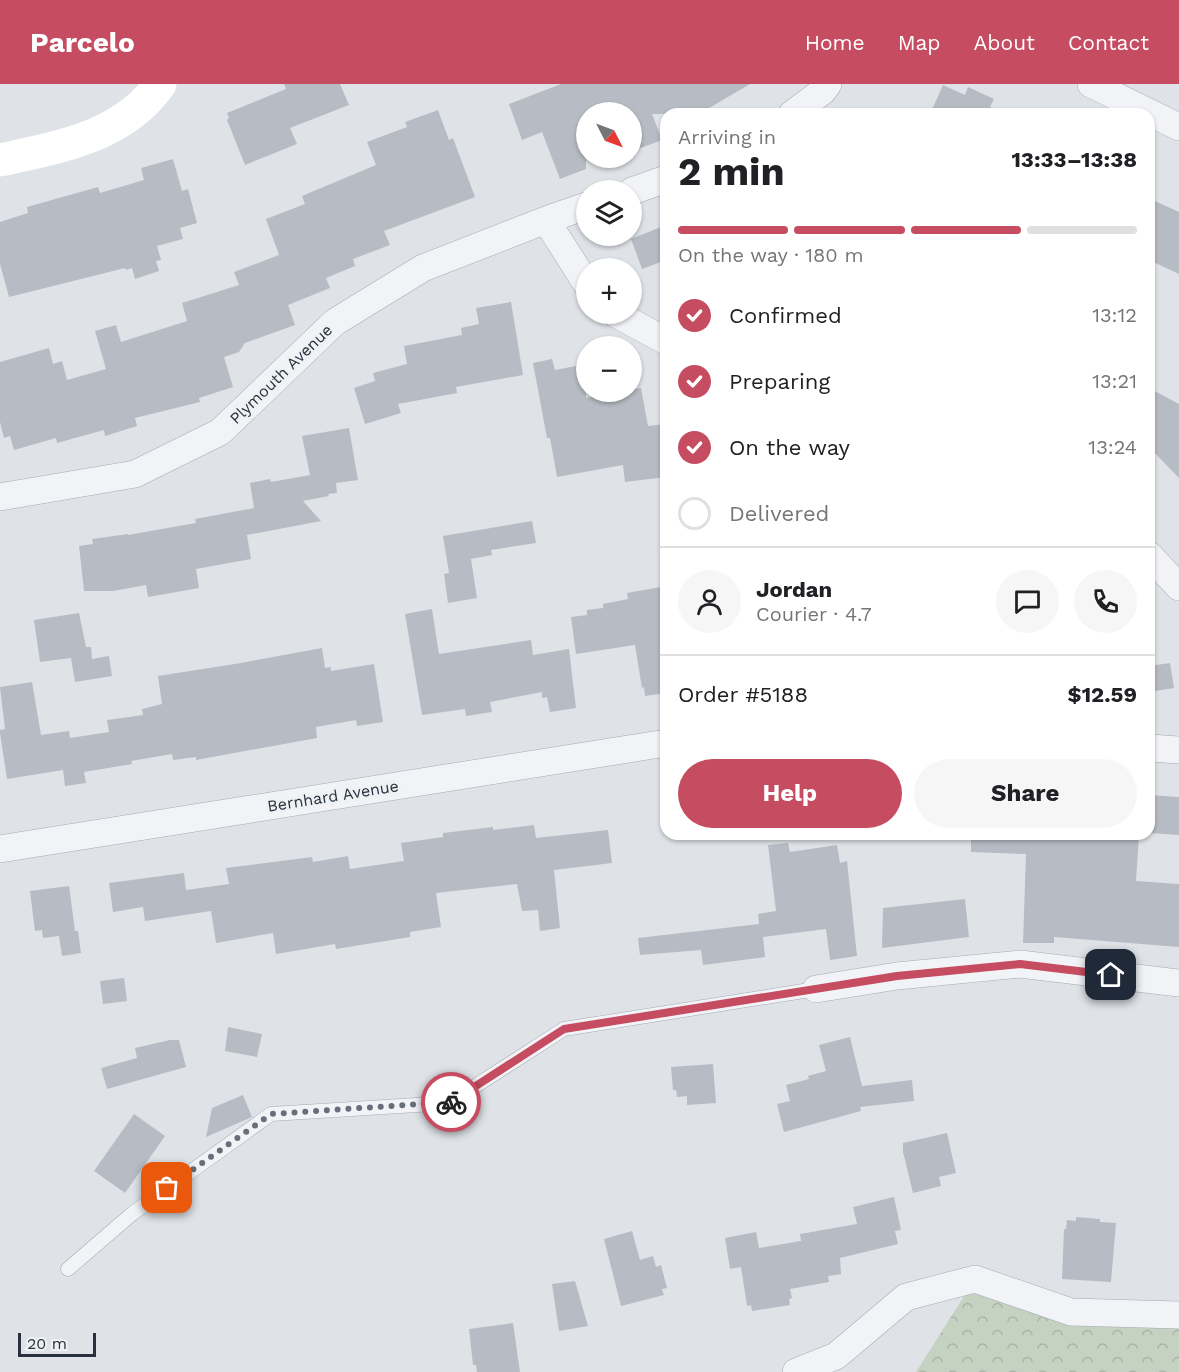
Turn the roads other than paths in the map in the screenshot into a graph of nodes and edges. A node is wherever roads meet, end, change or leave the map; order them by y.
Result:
1 (160, 84) edge
2 (828, 84) edge
3 (1090, 84) edge
4 (800, 108) edge
5 (1140, 108) edge
6 (1155, 115) edge
7 (1179, 127) edge
8 (0, 160) edge
9 (660, 181) edge
10 (642, 187) edge
11 (576, 210) edge
12 (546, 220) junction
13 (576, 267) edge
14 (635, 324) edge
15 (660, 337) edge
16 (0, 496) edge
17 (1155, 561) edge
18 (1179, 587) edge
19 (660, 745) edge
20 (1155, 748) edge
21 (1179, 750) edge
22 (0, 849) edge
23 (1179, 983) edge
24 (816, 989) joint
25 (68, 1269) dead end
26 (1179, 1315) edge
27 (795, 1372) edge

1 - 8 main road
2 - 4 street
3 - 5 street
6 - 7 street
9 - 10 street
11 - 12 street, Plymouth Avenue
12 - 13 street
12 - 16 street, Plymouth Avenue
14 - 15 street
17 - 18 street
19 - 22 street, Bernhard Avenue
20 - 21 street
23 - 24 street
24 - 25 lane
26 - 27 street

